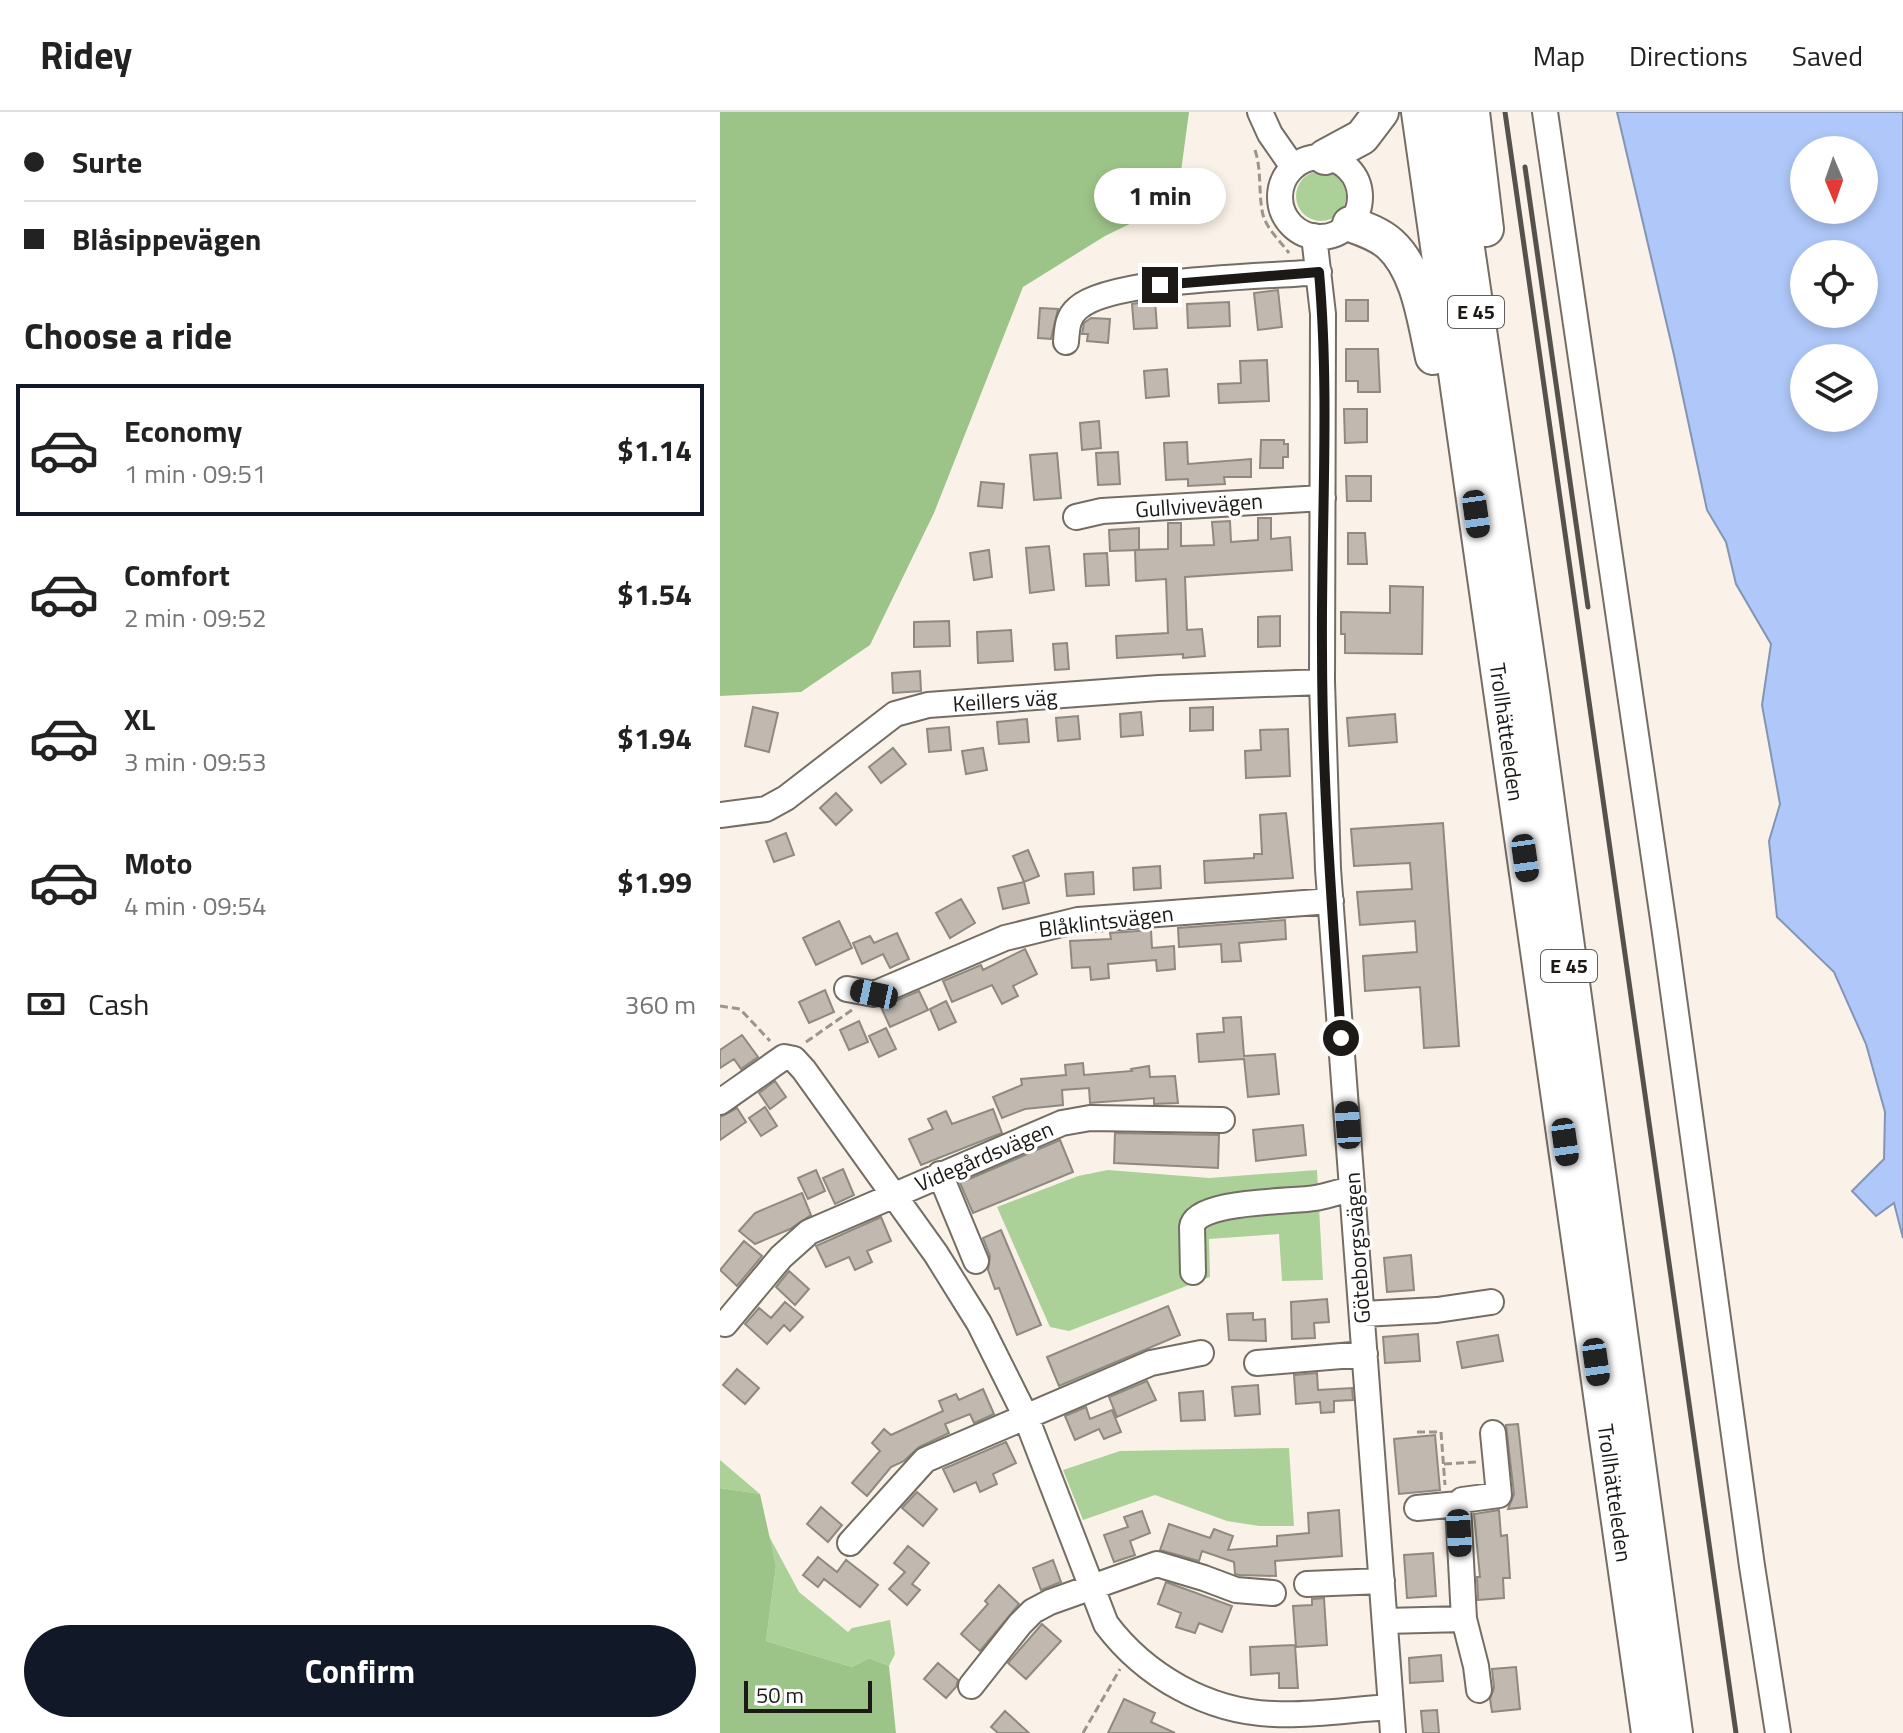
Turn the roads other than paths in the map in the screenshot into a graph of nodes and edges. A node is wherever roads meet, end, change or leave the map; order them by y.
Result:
1 (1260, 112) edge
2 (1381, 112) edge
3 (1419, 112) edge
4 (1447, 112) edge
5 (1472, 112) edge
6 (1545, 112) edge
7 (1325, 157) junction
8 (1293, 167) junction
9 (1350, 224) junction
10 (1314, 236) junction
11 (1310, 273) junction
12 (1066, 342) dead end
13 (1323, 498) junction
14 (1491, 513) junction
15 (1076, 517) dead end
16 (1322, 682) junction
17 (720, 815) edge
18 (1331, 901) junction
19 (847, 989) dead end
20 (720, 1102) edge
21 (1222, 1120) dead end
22 (940, 1174) junction
23 (1352, 1190) junction
24 (892, 1196) junction
25 (976, 1261) dead end
26 (1193, 1272) dead end
27 (1491, 1302) dead end
28 (1363, 1314) junction
29 (725, 1324) dead end
30 (1201, 1353) dead end
31 (1365, 1354) junction
32 (1257, 1363) dead end
33 (1026, 1417) junction
34 (1493, 1433) dead end
35 (1452, 1504) junction
36 (1417, 1508) dead end
37 (850, 1543) dead end
38 (1382, 1581) junction
39 (1307, 1584) dead end
40 (1093, 1587) junction
41 (1273, 1593) dead end
42 (1464, 1619) junction
43 (1385, 1621) junction
44 (971, 1686) dead end
45 (1479, 1690) dead end
46 (1391, 1707) junction
47 (1393, 1733) edge
48 (1649, 1733) edge
49 (1675, 1733) edge
50 (1778, 1733) edge

1 - 8 street
2 - 7 highway
3 - 14 highway, Trollhätteleden / E 45
4 - 14 highway, Trollhätteleden / E 45
5 - 14 highway
6 - 50 street
7 - 8 street
7 - 9 street
8 - 10 street
9 - 10 street
9 - 14 highway
10 - 11 street, Göteborgsvägen
11 - 12 street
11 - 13 street, Göteborgsvägen
13 - 15 street, Gullvivevägen
13 - 16 street, Göteborgsvägen
14 - 48 highway, Trollhätteleden / E 45
14 - 49 highway, Trollhätteleden / E 45
16 - 17 street, Keillers väg
16 - 18 street, Göteborgsvägen
18 - 19 street, Blåklintsvägen
18 - 23 street, Göteborgsvägen
20 - 24 street, Videgårdsvägen
21 - 22 street, Videgårdsvägen
22 - 24 street, Videgårdsvägen
22 - 25 street
23 - 26 street
23 - 28 street, Göteborgsvägen
24 - 29 street, Videgårdsvägen
24 - 33 street, Videgårdsvägen
27 - 28 street
28 - 31 street, Göteborgsvägen
30 - 33 street
31 - 32 street
31 - 38 street, Göteborgsvägen
33 - 37 street
33 - 40 street, Videgårdsvägen
34 - 35 street
35 - 36 street
35 - 42 street
38 - 39 street
38 - 43 street, Göteborgsvägen
40 - 41 street
40 - 44 street
40 - 46 street, Videgårdsvägen
42 - 43 street
42 - 45 street
43 - 46 street, Göteborgsvägen
46 - 47 street, Göteborgsvägen

